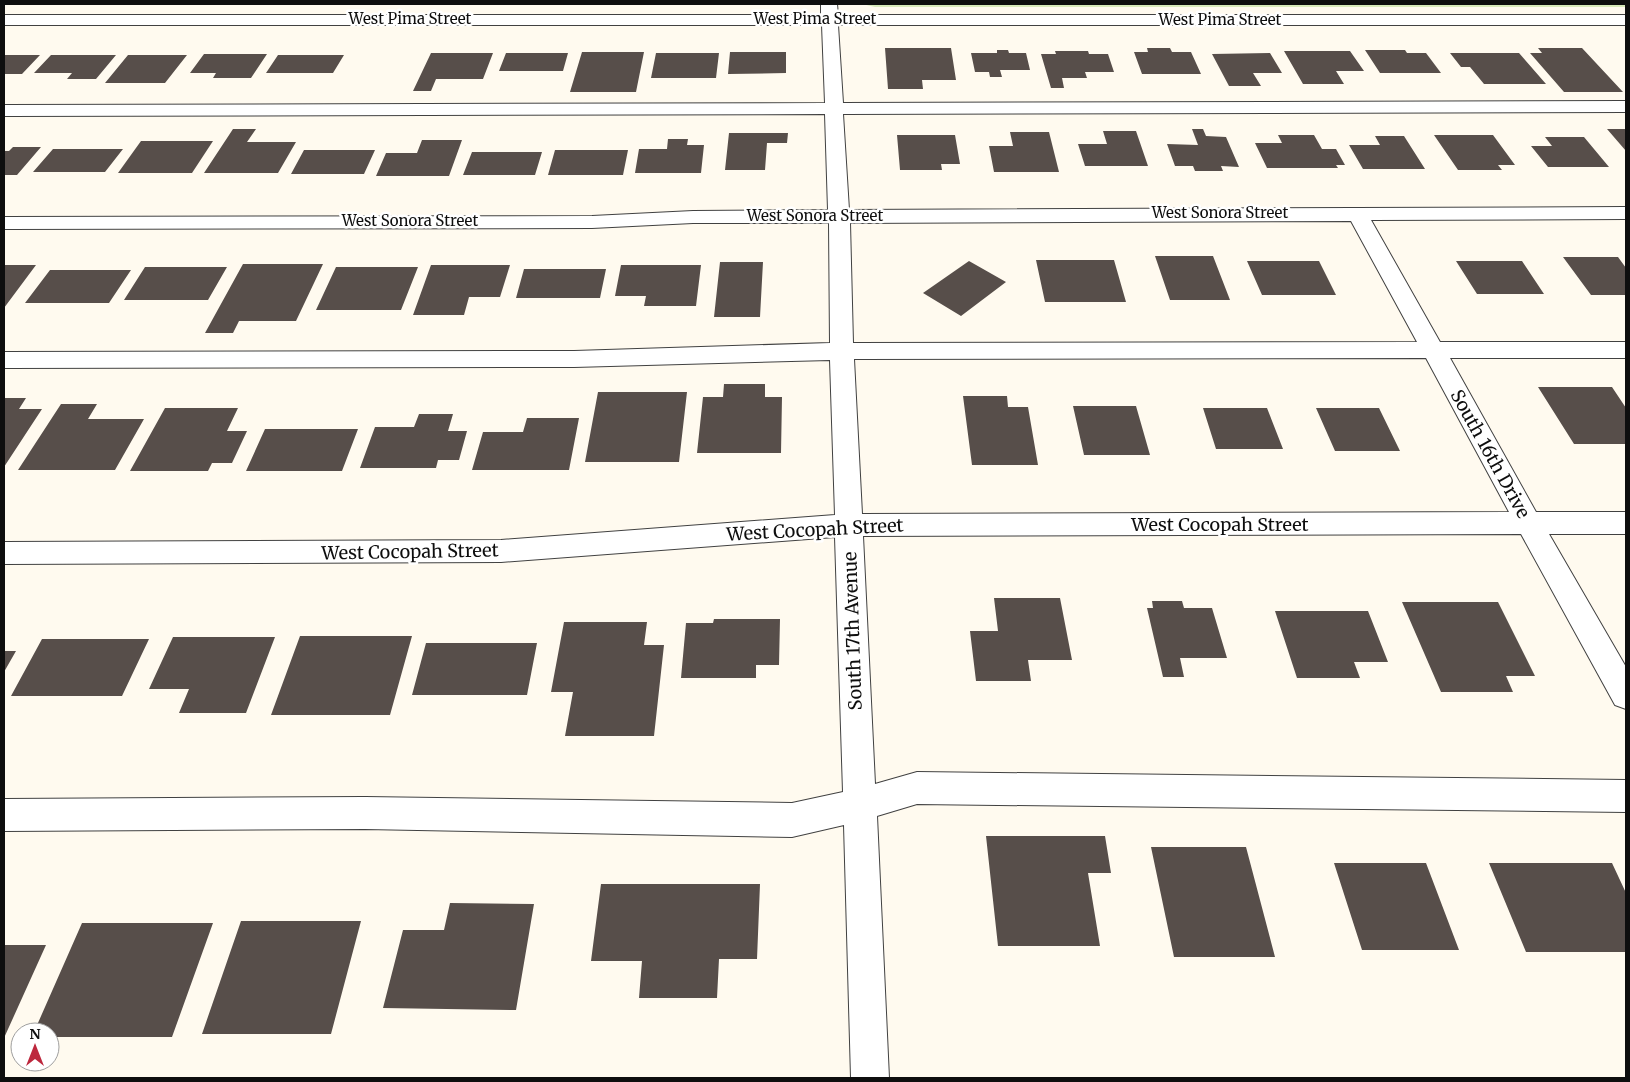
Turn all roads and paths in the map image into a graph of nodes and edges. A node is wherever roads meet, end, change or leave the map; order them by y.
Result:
1 (292, 4) edge
2 (563, 12) edge
3 (829, 12) edge
4 (4, 20) edge
5 (282, 20) junction
6 (1626, 20) edge
7 (1626, 106) edge
8 (834, 109) junction
9 (4, 111) edge
10 (1357, 213) junction
11 (1626, 213) edge
12 (839, 216) junction
13 (4, 223) edge
14 (1432, 349) junction
15 (1626, 350) edge
16 (842, 351) junction
17 (4, 360) edge
18 (1528, 522) junction
19 (1626, 523) edge
20 (848, 525) junction
21 (4, 553) edge
22 (1626, 695) edge
23 (1626, 796) edge
24 (860, 805) junction
25 (4, 815) edge
26 (870, 1078) edge

1 - 5 street
2 - 3 street, West Pima Street
2 - 5 street, West Pima Street
3 - 6 street, West Pima Street
3 - 8 street, South 17th Avenue
4 - 5 street, West Pima Street
7 - 8 street
8 - 9 street
8 - 12 street, South 17th Avenue
10 - 11 street, West Sonora Street
10 - 12 street, West Sonora Street
10 - 14 street, South 16th Drive
12 - 13 street, West Sonora Street
12 - 16 street, South 17th Avenue
14 - 15 street
14 - 16 street
14 - 18 street, South 16th Drive
16 - 17 street
16 - 20 street, South 17th Avenue
18 - 19 street, West Cocopah Street
18 - 20 street, West Cocopah Street
18 - 22 street, South 16th Drive
20 - 21 street, West Cocopah Street
20 - 24 street, South 17th Avenue
23 - 24 street
24 - 25 street
24 - 26 street, South 17th Avenue

